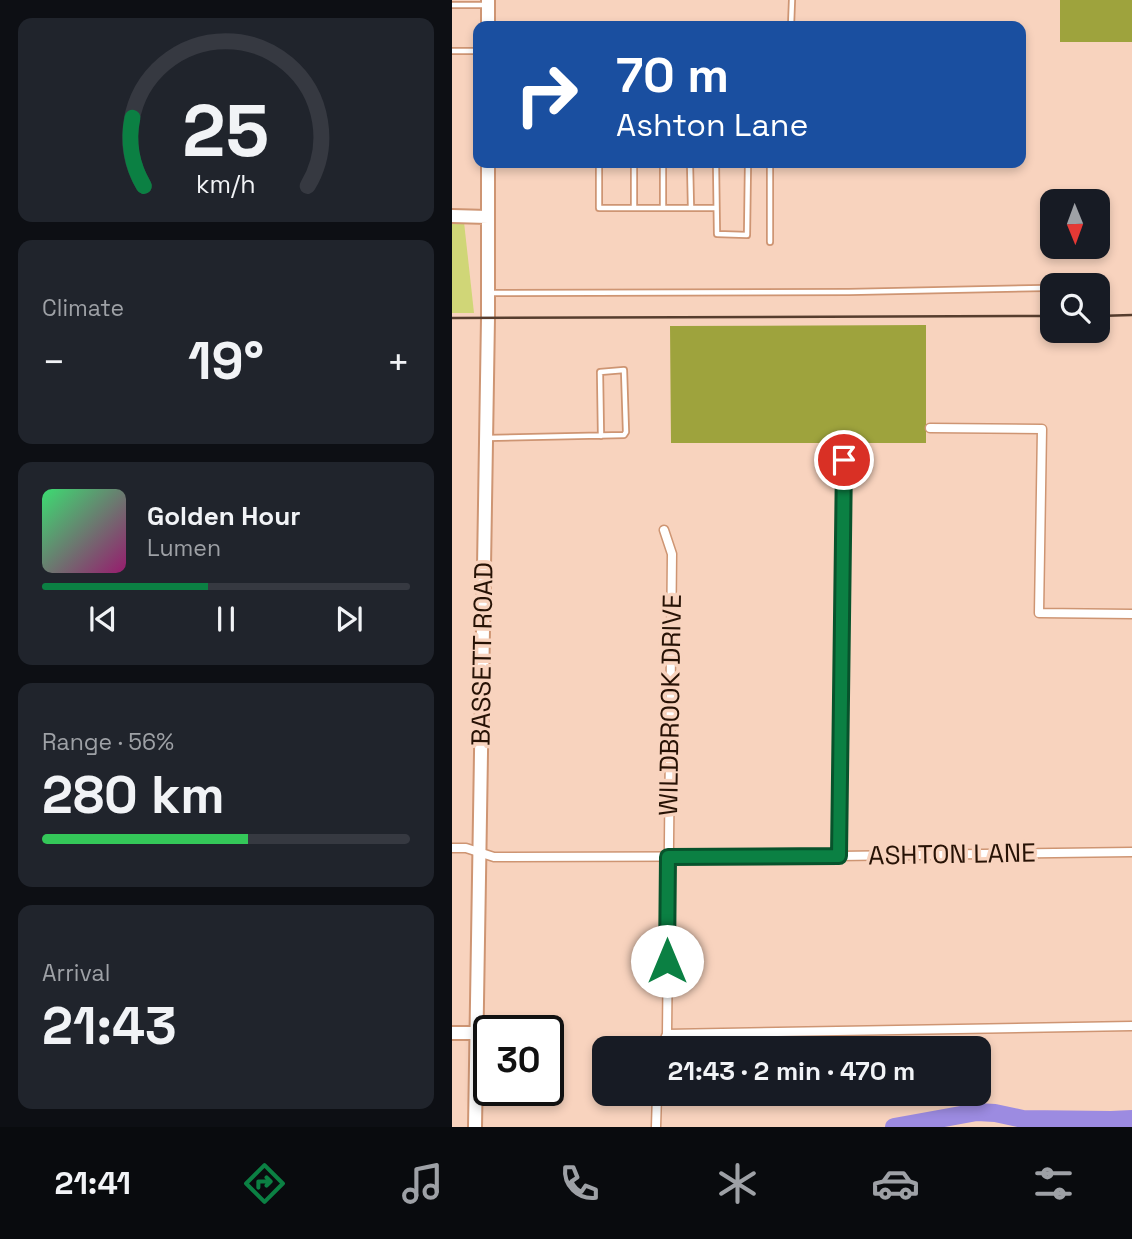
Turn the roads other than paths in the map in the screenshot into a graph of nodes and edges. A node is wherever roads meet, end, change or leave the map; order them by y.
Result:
1 (792, 0) edge
2 (488, 3) edge
3 (452, 5) edge
4 (488, 21) edge
5 (791, 21) edge
6 (452, 51) edge
7 (473, 51) edge
8 (488, 168) edge
9 (598, 168) edge
10 (634, 168) edge
11 (663, 168) edge
12 (690, 168) edge
13 (716, 168) edge
14 (748, 168) edge
15 (770, 168) edge
16 (635, 208) junction
17 (663, 208) junction
18 (691, 208) junction
19 (716, 208) junction
20 (452, 216) edge
21 (488, 217) junction
22 (770, 242) dead end
23 (1040, 288) edge
24 (488, 293) junction
25 (930, 428) dead end
26 (601, 436) junction
27 (486, 438) junction
28 (844, 460) dead end
29 (664, 530) dead end
30 (1133, 614) edge
31 (452, 848) edge
32 (1133, 852) edge
33 (478, 853) junction
34 (839, 856) junction
35 (668, 857) junction
36 (476, 1015) edge
37 (1133, 1026) edge
38 (452, 1033) edge
39 (473, 1033) edge
40 (667, 1034) joint
41 (475, 1106) edge
42 (657, 1106) edge
43 (475, 1127) edge
44 (656, 1127) edge

1 - 5 lane
2 - 3 lane
2 - 4 main road
6 - 7 lane
8 - 21 main road, BASSETT ROAD
9 - 16 lane
10 - 16 lane
11 - 17 lane
12 - 18 lane
13 - 19 lane
14 - 19 lane
15 - 22 lane
16 - 17 lane
17 - 18 lane
18 - 19 lane
20 - 21 main road
21 - 24 main road, BASSETT ROAD
23 - 24 lane
24 - 27 main road, BASSETT ROAD
25 - 30 street
26 - 26 lane
26 - 27 lane
27 - 33 main road, BASSETT ROAD
28 - 34 street
29 - 35 street, WILDBROOK DRIVE
31 - 33 street, ASHTON LANE
32 - 34 street, ASHTON LANE
33 - 35 street, ASHTON LANE
33 - 36 main road, BASSETT ROAD
34 - 35 street, ASHTON LANE
35 - 40 street, WILDBROOK DRIVE
37 - 40 street
38 - 39 main road
41 - 43 main road, BASSETT ROAD
42 - 44 street

